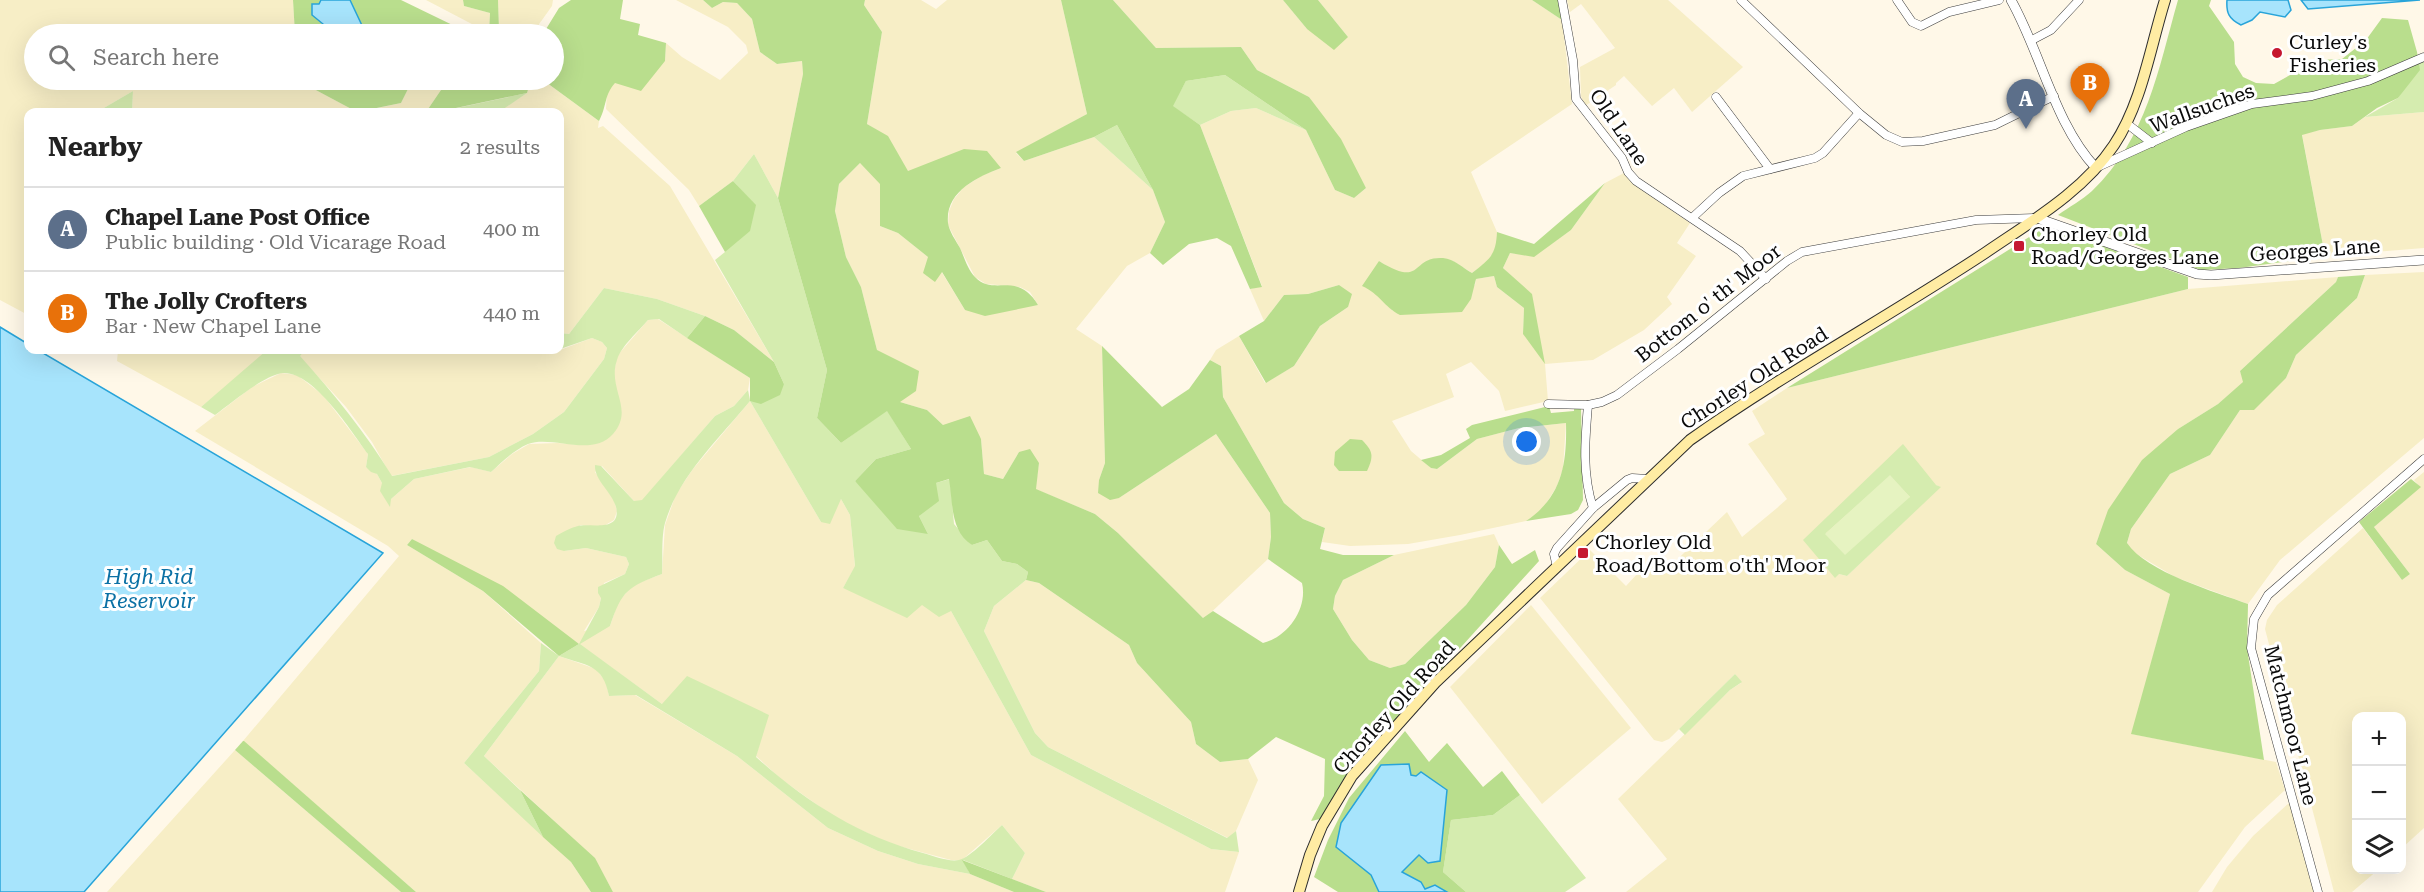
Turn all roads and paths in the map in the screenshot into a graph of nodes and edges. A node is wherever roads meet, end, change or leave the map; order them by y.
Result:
1 (1562, 0) edge
2 (1742, 0) edge
3 (1897, 0) edge
4 (1999, 0) edge
5 (2012, 0) edge
6 (2079, 0) edge
7 (2165, 0) edge
8 (2032, 40) junction
9 (2424, 57) edge
10 (2054, 96) junction
11 (1716, 97) dead end
12 (1859, 113) junction
13 (2126, 123) junction
14 (2152, 143) junction
15 (2096, 168) junction
16 (1770, 169) junction
17 (1692, 218) junction
18 (2037, 218) junction
19 (2424, 260) edge
20 (1766, 279) junction
21 (1548, 404) dead end
22 (1588, 405) junction
23 (2424, 459) edge
24 (1648, 479) junction
25 (1593, 508) junction
26 (1557, 567) junction
27 (1299, 892) edge
28 (2318, 892) edge

1 - 17 street, Old Lane
2 - 12 street
3 - 4 street
5 - 8 street
6 - 8 street
7 - 13 main road, Chorley Old Road
8 - 10 street
9 - 14 street, Wallsuches
10 - 12 street
10 - 15 street
11 - 16 street
12 - 16 street
13 - 14 street
13 - 15 main road, Chorley Old Road
14 - 15 street, Wallsuches
15 - 18 main road, Chorley Old Road
16 - 17 street
17 - 20 street, Old Lane
18 - 19 street, Georges Lane
18 - 20 street, Bottom o' th' Moor
18 - 24 main road, Chorley Old Road
20 - 22 street, Bottom o' th' Moor
21 - 22 street, Bottom o' th' Moor
22 - 25 street
23 - 28 street, Matchmoor Lane
24 - 25 street
24 - 26 main road, Chorley Old Road
25 - 26 street
26 - 27 main road, Chorley Old Road

